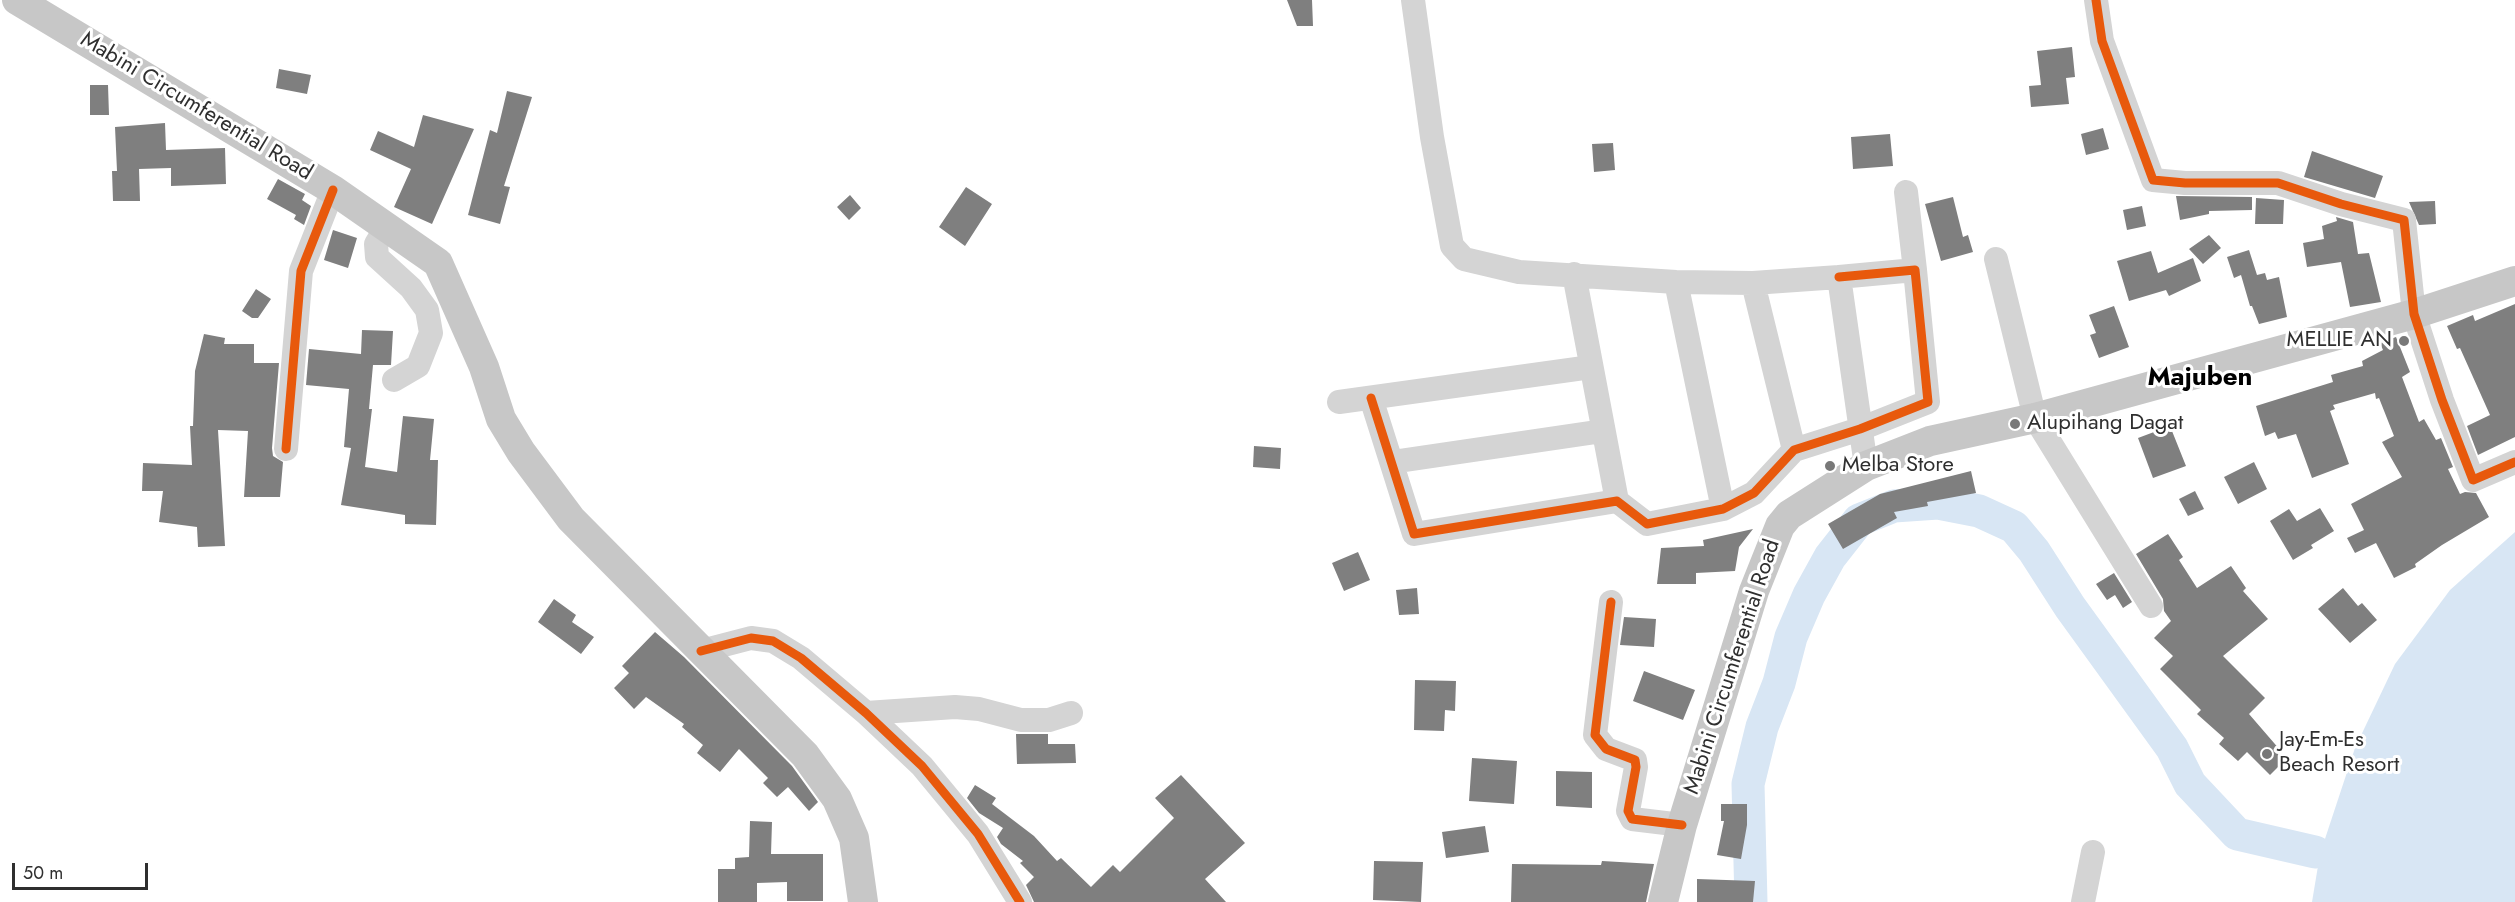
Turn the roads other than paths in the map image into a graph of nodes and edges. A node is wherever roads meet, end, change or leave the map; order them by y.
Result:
1 (17, 0) edge
2 (1413, 0) edge
3 (2096, 0) edge
4 (333, 190) junction
5 (1906, 192) dead end
6 (386, 227) junction
7 (1996, 259) dead end
8 (1915, 270) junction
9 (1574, 274) junction
10 (1839, 277) junction
11 (1676, 282) junction
12 (2515, 282) edge
13 (1753, 283) junction
14 (2415, 314) junction
15 (1591, 368) junction
16 (394, 380) dead end
17 (1371, 398) junction
18 (1339, 402) dead end
19 (2035, 418) junction
20 (1860, 429) junction
21 (1603, 431) junction
22 (286, 449) dead end
23 (1794, 450) junction
24 (1392, 462) junction
25 (2515, 462) edge
26 (1866, 466) junction
27 (1617, 501) junction
28 (1723, 509) junction
29 (1611, 602) dead end
30 (2151, 606) dead end
31 (701, 651) junction
32 (866, 713) junction
33 (1071, 713) dead end
34 (1682, 825) junction
35 (2093, 852) dead end
36 (864, 902) edge
37 (1020, 902) edge
38 (1663, 902) edge
39 (2084, 902) edge

1 - 4 main road, Mabini Circumferential Road
2 - 9 street
3 - 14 street
4 - 6 main road, Mabini Circumferential Road
4 - 22 street
5 - 8 street
6 - 16 street
6 - 31 main road, Mabini Circumferential Road
7 - 19 street
8 - 10 street
8 - 20 street
9 - 11 street
9 - 15 street
10 - 13 street
10 - 20 street
11 - 13 street
11 - 28 street
12 - 14 main road, Mabini Circumferential Road
13 - 23 street
14 - 19 main road, Mabini Circumferential Road
14 - 25 street
15 - 17 street
15 - 21 street
17 - 18 street
17 - 24 street
19 - 26 main road, Mabini Circumferential Road
19 - 30 street
20 - 23 street
20 - 26 street
21 - 24 street
21 - 27 street
23 - 28 street
24 - 27 street
26 - 34 main road, Mabini Circumferential Road
27 - 28 street
29 - 34 street
31 - 32 street
31 - 36 main road, Mabini Circumferential Road
32 - 33 street
32 - 37 street
34 - 38 main road, Mabini Circumferential Road
35 - 39 street

